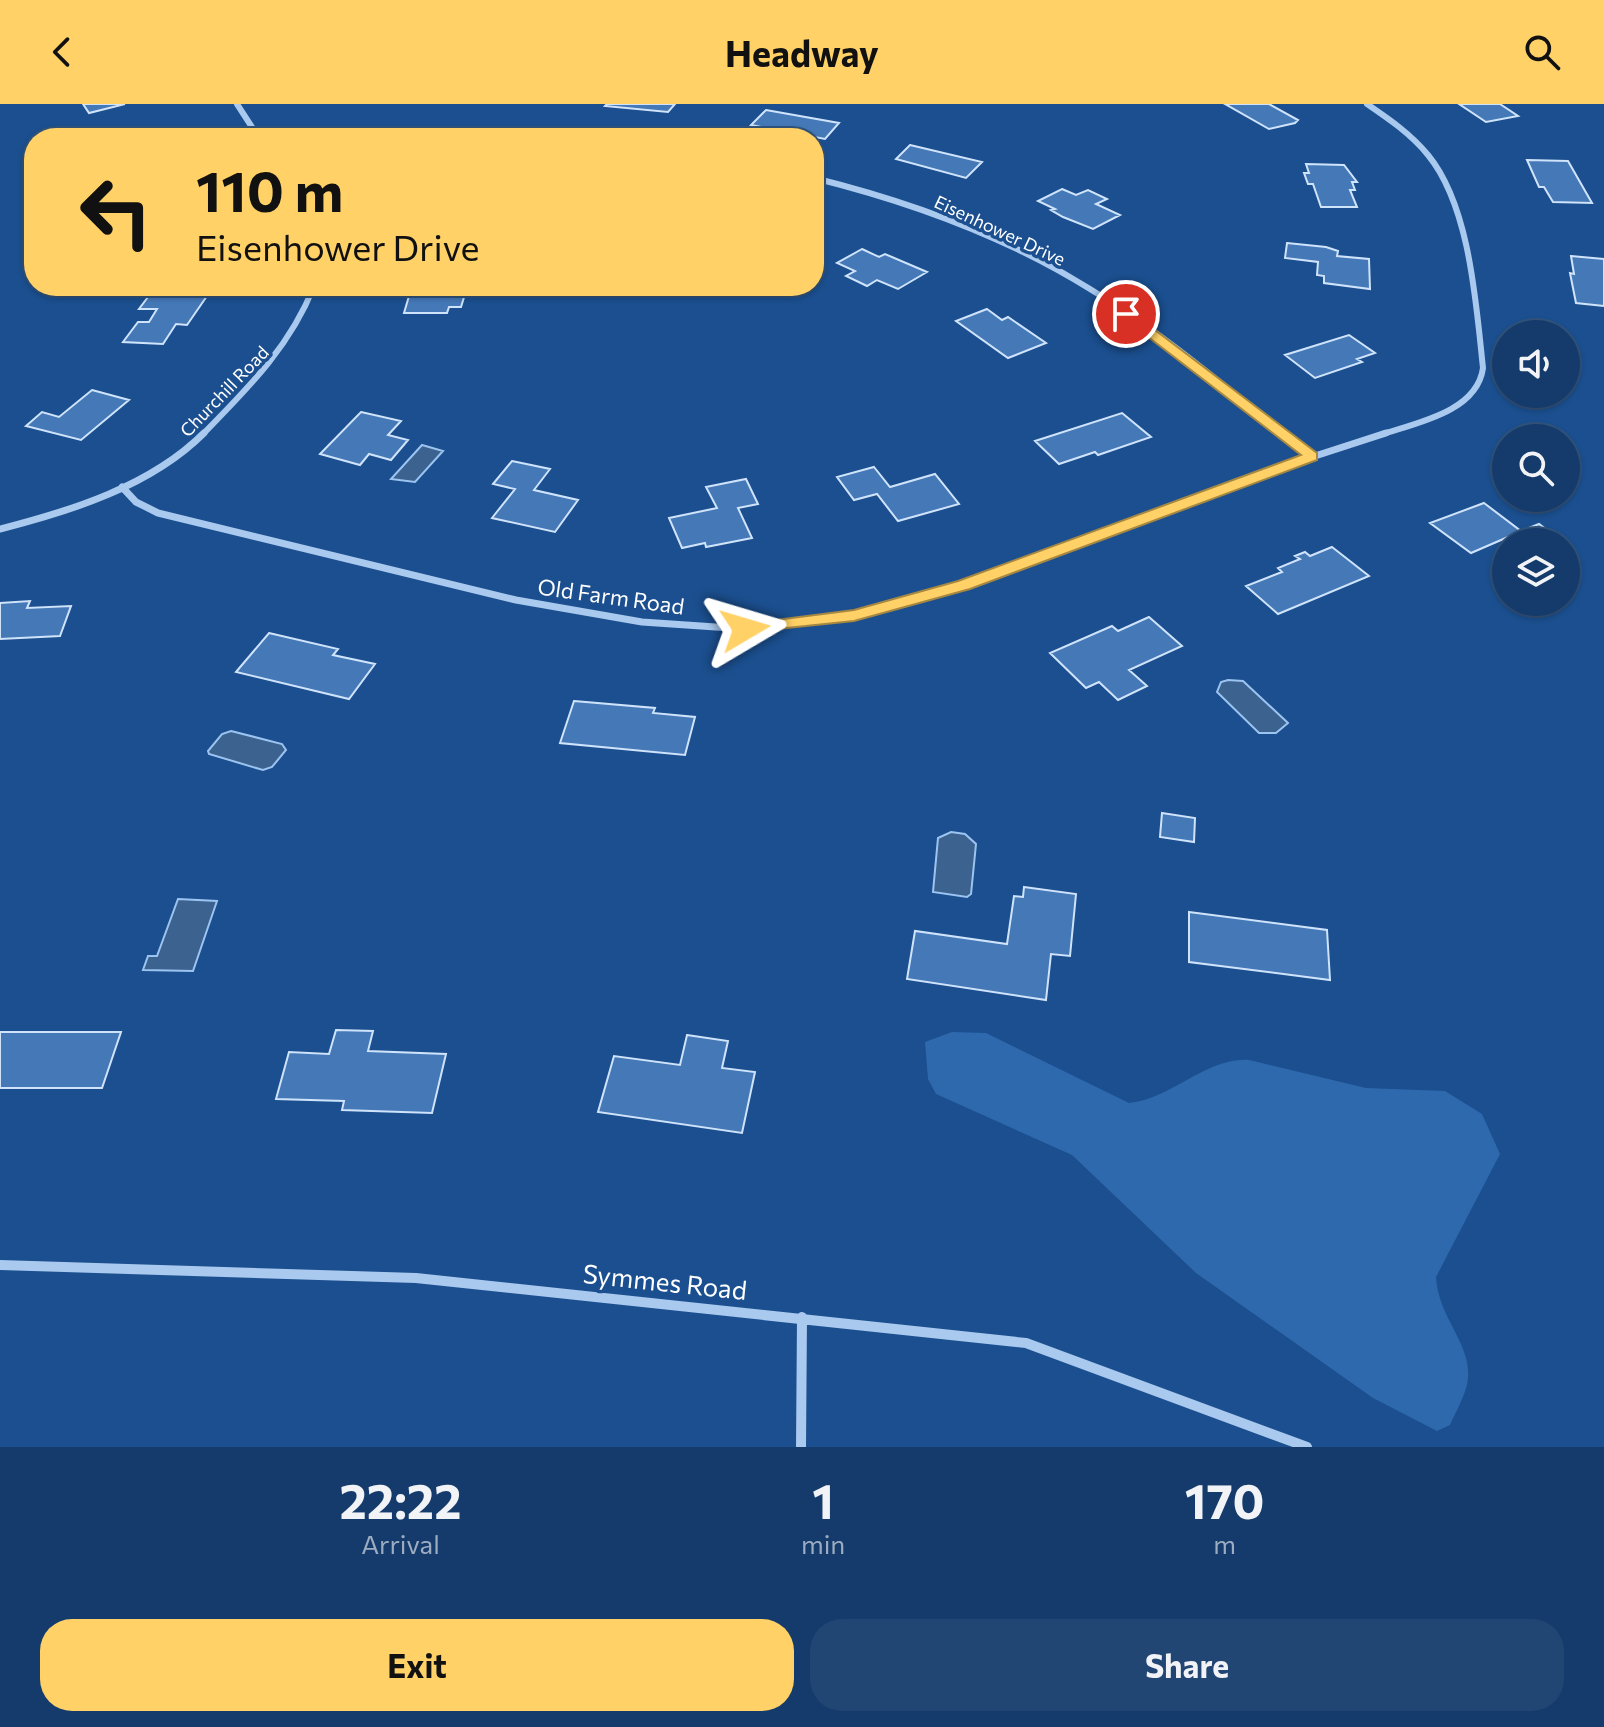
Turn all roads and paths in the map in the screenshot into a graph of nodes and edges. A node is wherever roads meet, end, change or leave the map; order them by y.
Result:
1 (237, 104) edge
2 (1367, 104) edge
3 (253, 128) edge
4 (824, 181) edge
5 (311, 296) edge
6 (1312, 457) junction
7 (122, 487) junction
8 (0, 529) edge
9 (0, 1265) edge
10 (802, 1317) junction
11 (801, 1447) edge
12 (1307, 1447) edge

1 - 3 street
2 - 6 street, Old Farm Road
4 - 6 street, Eisenhower Drive
5 - 7 street, Churchill Road
6 - 7 street, Old Farm Road
7 - 8 street
9 - 10 street, Symmes Road
10 - 11 street
10 - 12 street, Symmes Road

